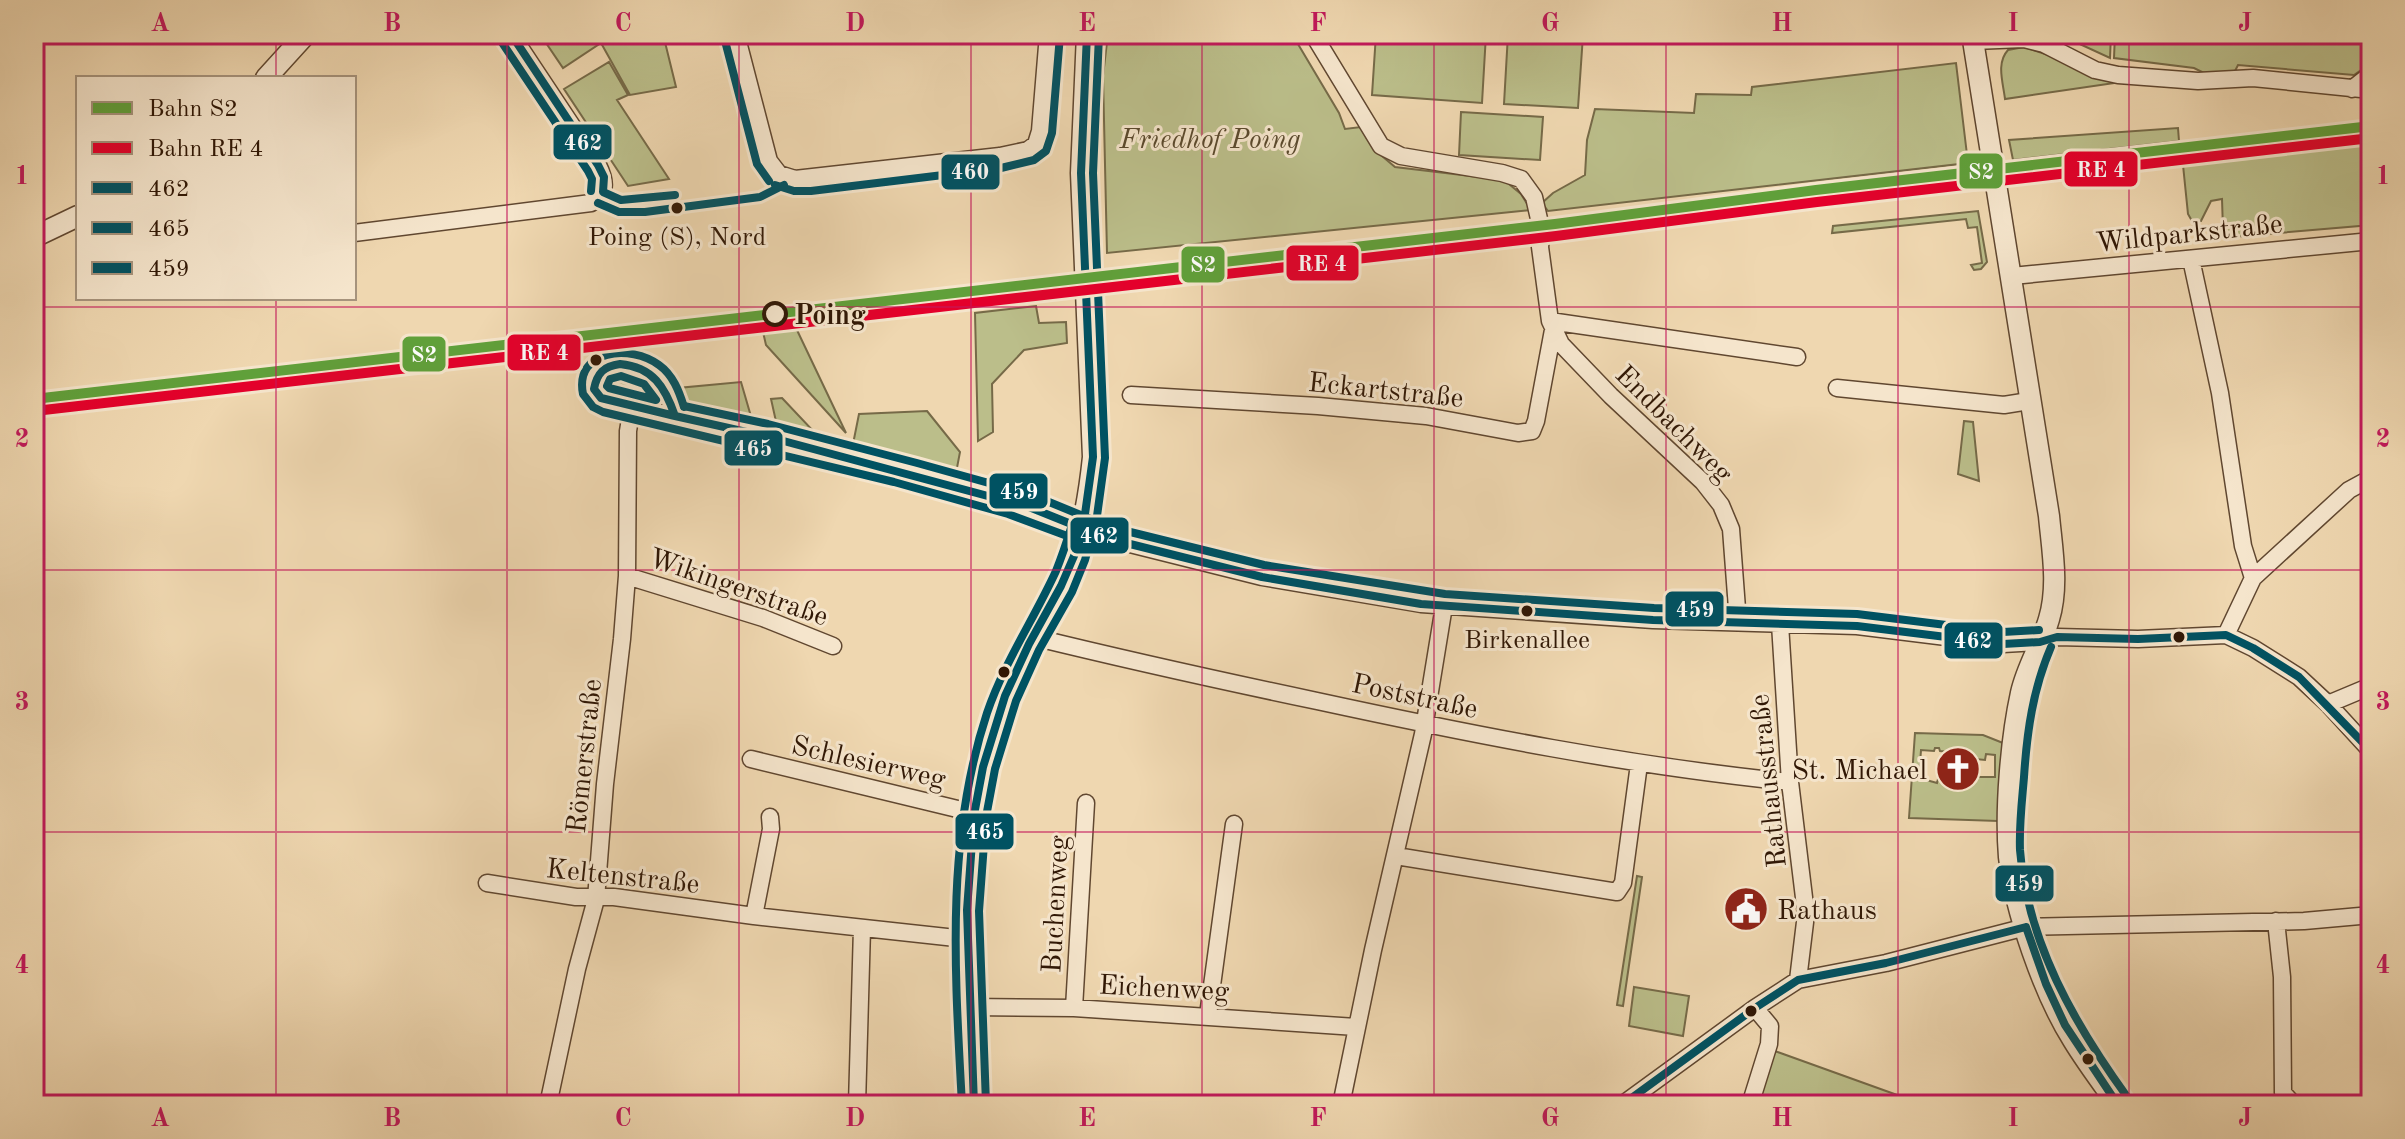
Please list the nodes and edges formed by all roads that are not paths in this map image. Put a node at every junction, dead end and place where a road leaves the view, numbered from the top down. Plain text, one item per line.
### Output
1 (306, 34) edge
2 (511, 34) edge
3 (736, 34) edge
4 (1048, 34) edge
5 (1087, 34) edge
6 (1313, 34) edge
7 (1973, 36) edge
8 (2371, 74) edge
9 (268, 76) edge
10 (2352, 89) junction
11 (2371, 90) edge
12 (1539, 219) dead end
13 (76, 220) edge
14 (356, 233) edge
15 (38, 235) edge
16 (1541, 238) dead end
17 (2371, 241) edge
18 (2191, 259) junction
19 (2012, 276) junction
20 (1552, 326) junction
21 (1797, 357) dead end
22 (1837, 388) dead end
23 (1131, 395) dead end
24 (2029, 401) junction
25 (632, 407) junction
26 (675, 417) junction
27 (2371, 478) edge
28 (1083, 529) junction
29 (627, 576) junction
30 (2253, 578) junction
31 (1444, 606) junction
32 (1738, 622) junction
33 (1780, 624) junction
34 (2226, 635) junction
35 (1033, 637) junction
36 (2040, 642) junction
37 (833, 646) dead end
38 (2371, 686) edge
39 (2328, 704) junction
40 (1425, 725) junction
41 (2371, 751) edge
42 (751, 759) dead end
43 (1639, 764) junction
44 (1790, 782) junction
45 (1086, 803) dead end
46 (974, 813) junction
47 (770, 817) dead end
48 (1234, 824) dead end
49 (1396, 856) junction
50 (487, 883) dead end
51 (596, 899) junction
52 (2371, 915) edge
53 (754, 916) junction
54 (2276, 921) junction
55 (2026, 927) junction
56 (862, 928) junction
57 (965, 939) junction
58 (1798, 980) junction
59 (969, 1007) junction
60 (1074, 1008) junction
61 (1755, 1008) junction
62 (1208, 1015) junction
63 (1356, 1027) junction
64 (548, 1105) edge
65 (857, 1105) edge
66 (974, 1105) edge
67 (1341, 1105) edge
68 (1622, 1105) edge
69 (1750, 1105) edge
70 (2118, 1105) edge
71 (2294, 1105) edge

1 - 9 street
2 - 14 street
3 - 4 street
5 - 28 street
6 - 12 street
7 - 10 street
7 - 19 street
8 - 10 street
10 - 11 street
13 - 15 street
16 - 20 street
17 - 18 street, Wildparkstraße
18 - 19 street, Wildparkstraße
18 - 30 street
19 - 24 street
20 - 21 street, Endbachweg
20 - 23 street, Eckartstraße
20 - 32 street, Endbachweg
22 - 24 street
24 - 36 street
25 - 26 street
25 - 26 street
25 - 29 street, Römerstraße
26 - 28 street
27 - 30 street
28 - 31 street
28 - 35 street
29 - 37 street, Wikingerstraße
29 - 51 street, Römerstraße
30 - 34 street
31 - 32 street
31 - 40 street
32 - 33 street
33 - 36 street
33 - 44 street, Rathausstraße
34 - 36 street
34 - 39 street
35 - 40 street, Poststraße
35 - 46 street
36 - 55 street
38 - 39 street
39 - 41 street
40 - 43 street, Poststraße
40 - 49 street
42 - 46 street, Schlesierweg
43 - 44 street, Poststraße
43 - 49 street
44 - 58 street, Rathausstraße
45 - 60 street, Buchenweg
46 - 57 street
47 - 53 street
48 - 62 street
49 - 63 street
50 - 51 street, Keltenstraße
51 - 53 street, Keltenstraße
51 - 64 street, Römerstraße
52 - 54 street
53 - 56 street, Keltenstraße
54 - 55 street
54 - 71 street
55 - 58 street
55 - 70 street
56 - 57 street, Keltenstraße
56 - 65 street
57 - 59 street
58 - 61 street
59 - 60 street, Eichenweg
59 - 66 street
60 - 62 street, Eichenweg
61 - 68 street
61 - 69 street
62 - 63 street, Eichenweg
63 - 67 street

